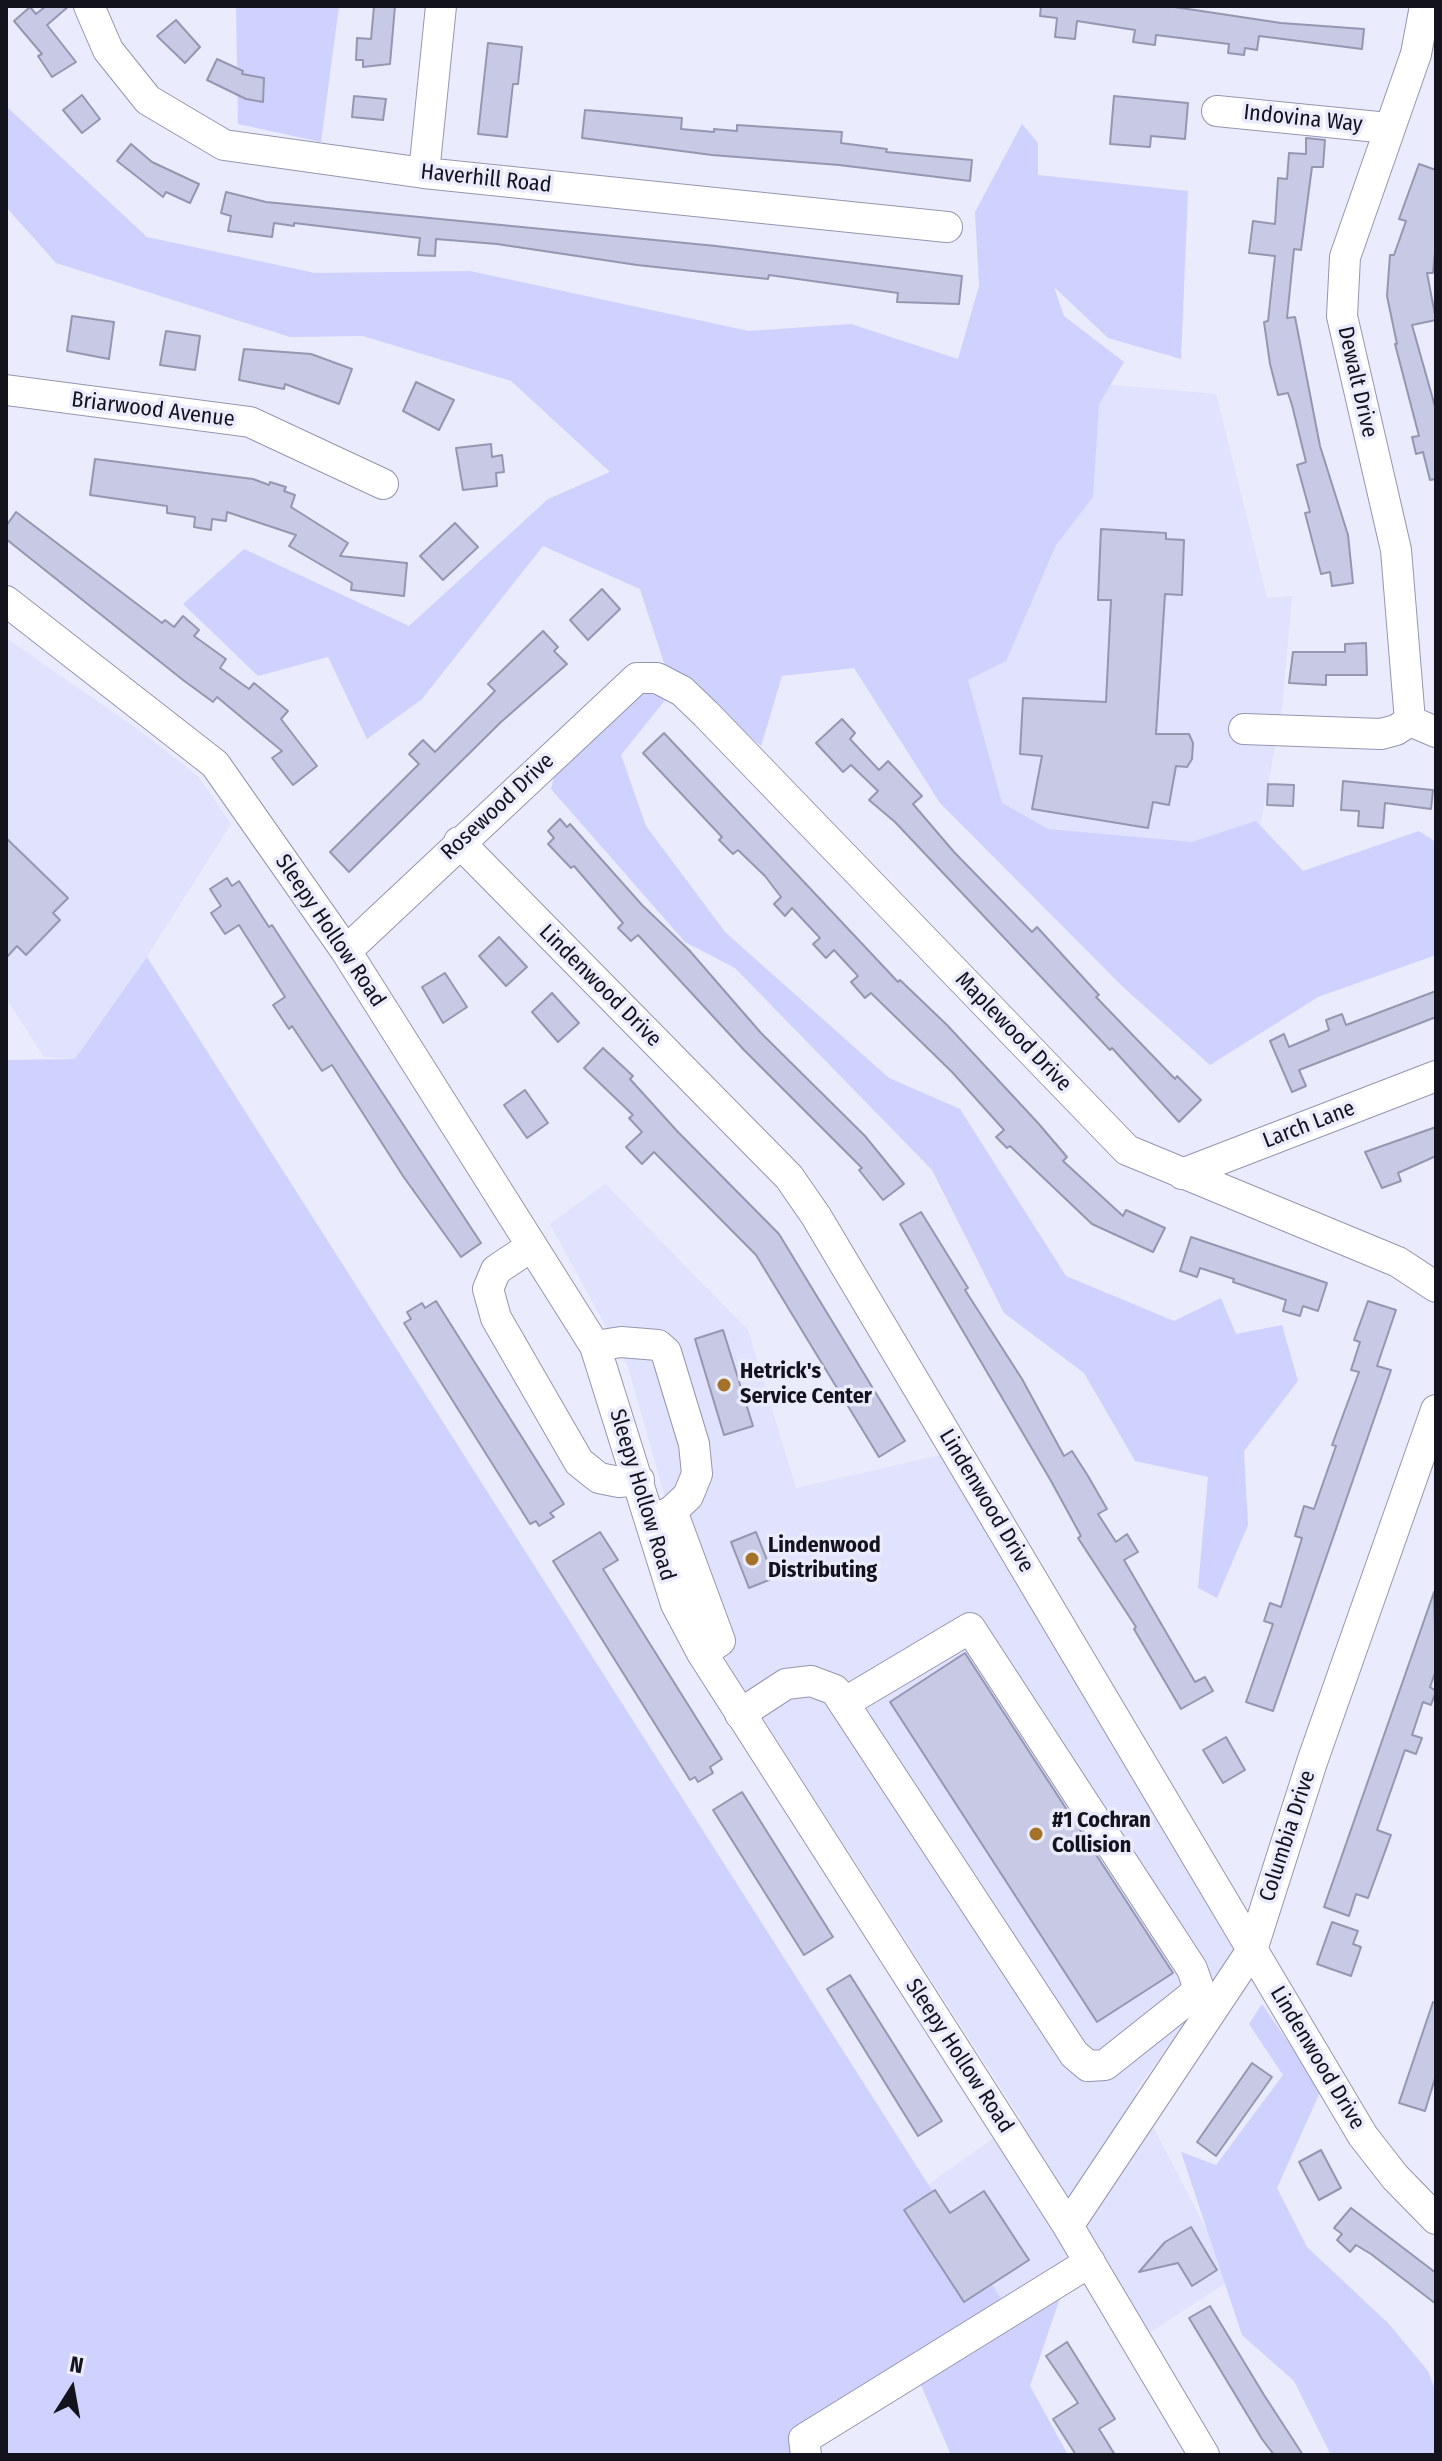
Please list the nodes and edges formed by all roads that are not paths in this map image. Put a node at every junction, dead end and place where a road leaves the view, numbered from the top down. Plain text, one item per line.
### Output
1 (89, 6) edge
2 (441, 6) edge
3 (1425, 6) edge
4 (1217, 111) dead end
5 (1388, 128) junction
6 (424, 173) junction
7 (947, 227) dead end
8 (6, 390) edge
9 (383, 484) dead end
10 (6, 601) edge
11 (657, 678) joint
12 (1423, 726) edge
13 (1244, 729) dead end
14 (459, 842) junction
15 (346, 951) junction
16 (1436, 1076) edge
17 (1182, 1174) junction
18 (532, 1246) junction
19 (1436, 1287) edge
20 (595, 1346) junction
21 (1436, 1410) edge
22 (639, 1480) junction
23 (662, 1516) junction
24 (844, 1703) junction
25 (740, 1714) junction
26 (1252, 1950) junction
27 (1201, 2005) junction
28 (1435, 2215) edge
29 (1068, 2226) junction
30 (1090, 2262) junction
31 (805, 2447) edge
32 (1204, 2455) edge

1 - 6 street, Haverhill Road
2 - 6 street
3 - 5 street, Dewalt Drive
4 - 5 street, Indovina Way
5 - 12 street, Dewalt Drive
6 - 7 street, Haverhill Road
8 - 9 street, Briarwood Avenue
10 - 15 street, Sleepy Hollow Road
11 - 14 street, Rosewood Drive
11 - 17 street, Maplewood Drive
12 - 13 street
14 - 15 street, Rosewood Drive
14 - 26 street, Lindenwood Drive
15 - 18 street, Sleepy Hollow Road
16 - 17 street, Larch Lane
17 - 19 street, Maplewood Drive
18 - 20 street, Sleepy Hollow Road
18 - 22 street
20 - 22 street, Sleepy Hollow Road
20 - 23 street
21 - 26 street, Columbia Drive
22 - 23 street, Sleepy Hollow Road
23 - 25 street, Sleepy Hollow Road
24 - 25 street
24 - 27 street
24 - 27 street
25 - 29 street, Sleepy Hollow Road
26 - 27 street, Columbia Drive
26 - 28 street, Lindenwood Drive
27 - 29 street, Columbia Drive
29 - 30 street, Sleepy Hollow Road
30 - 31 street
30 - 32 street, Sleepy Hollow Road

